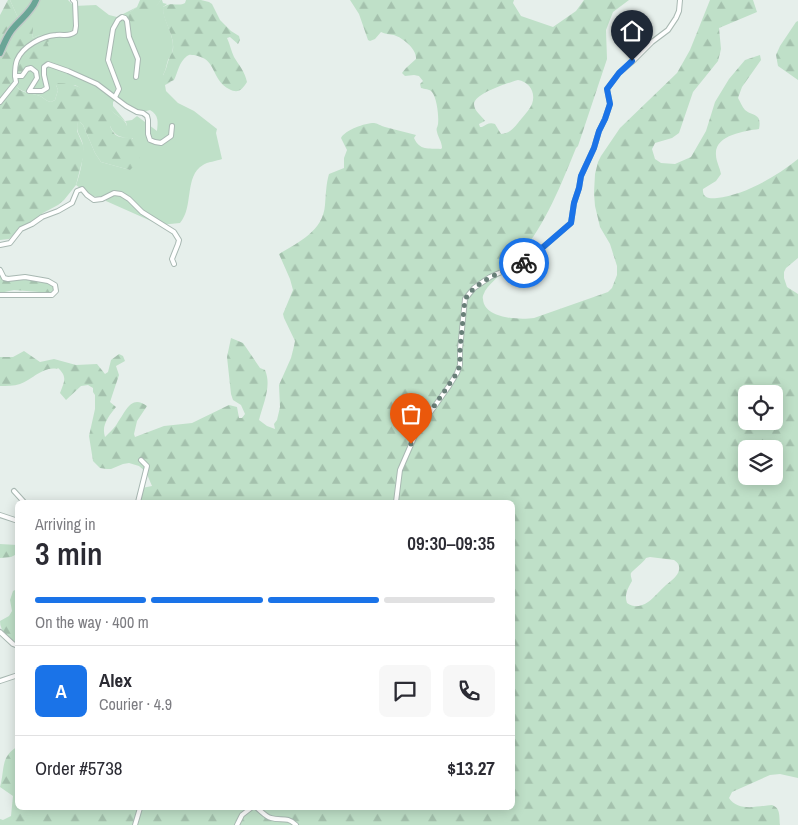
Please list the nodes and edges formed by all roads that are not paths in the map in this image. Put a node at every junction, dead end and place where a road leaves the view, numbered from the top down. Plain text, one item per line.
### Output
1 (36, 0) edge
2 (73, 0) edge
3 (680, 0) edge
4 (0, 53) edge
5 (15, 76) junction
6 (136, 77) dead end
7 (115, 97) junction
8 (0, 102) edge
9 (172, 126) dead end
10 (0, 245) edge
11 (174, 264) dead end
12 (0, 270) edge
13 (0, 295) edge
14 (141, 460) dead end
15 (14, 491) dead end
16 (22, 500) edge
17 (138, 500) edge
18 (396, 500) edge
19 (0, 515) edge
20 (15, 520) edge
21 (0, 632) edge
22 (15, 645) edge
23 (15, 676) edge
24 (0, 680) edge
25 (139, 810) edge
26 (248, 810) edge
27 (260, 810) edge
28 (135, 825) edge
29 (237, 825) edge
30 (296, 825) edge

1 - 4 main road
2 - 5 street
3 - 18 street
5 - 7 street
5 - 8 street
6 - 7 street
7 - 9 street
10 - 11 street
12 - 13 street
14 - 17 street
15 - 16 street
19 - 20 street
21 - 22 street
23 - 24 street
25 - 28 street
26 - 29 street
27 - 30 street

